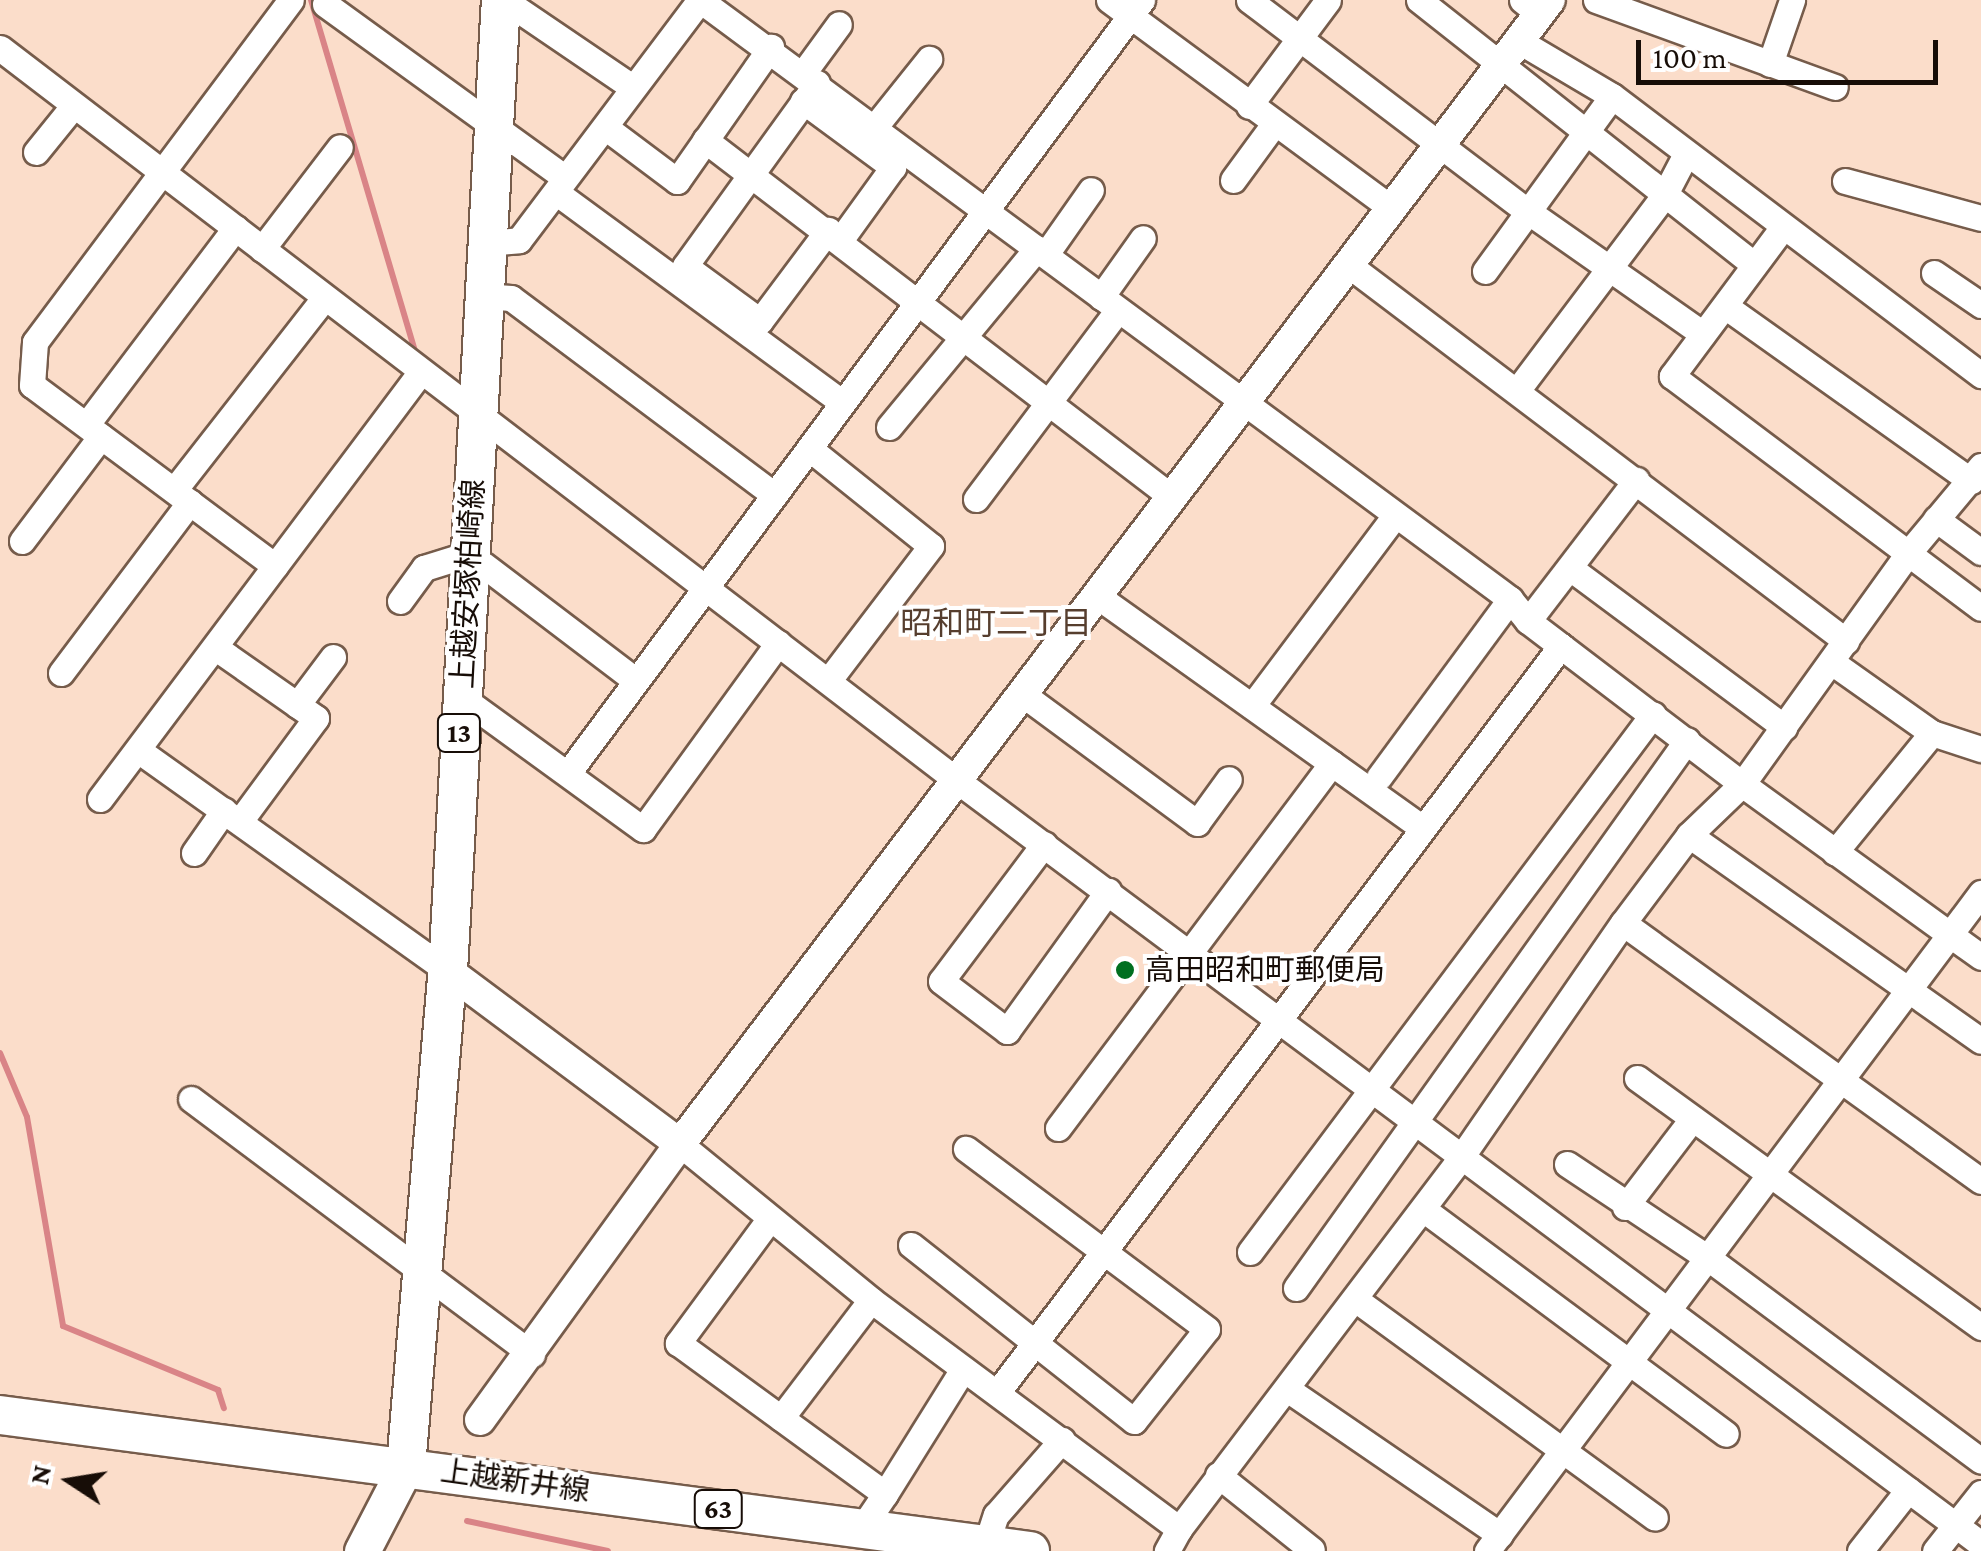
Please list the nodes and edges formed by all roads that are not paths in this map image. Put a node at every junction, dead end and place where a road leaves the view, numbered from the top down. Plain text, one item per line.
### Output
1 (291, 0) edge
2 (503, 0) edge
3 (1110, 0) edge
4 (1249, 0) edge
5 (1328, 0) edge
6 (1420, 0) edge
7 (1596, 0) edge
8 (1792, 0) edge
9 (713, 3) edge
10 (325, 4) dead end
11 (1537, 5) edge
12 (1136, 8) edge
13 (839, 24) dead end
14 (1298, 39) junction
15 (771, 46) junction
16 (0, 48) edge
17 (1511, 52) junction
18 (929, 59) dead end
19 (1770, 64) junction
20 (808, 85) junction
21 (632, 87) junction
22 (1834, 87) dead end
23 (1612, 96) junction
24 (74, 105) junction
25 (1250, 106) junction
26 (490, 122) junction
27 (1274, 124) junction
28 (605, 127) junction
29 (873, 128) junction
30 (1586, 136) junction
31 (705, 140) junction
32 (1441, 142) junction
33 (340, 147) dead end
34 (36, 152) dead end
35 (1686, 154) junction
36 (158, 170) junction
37 (751, 175) junction
38 (1233, 180) dead end
39 (1844, 182) dead end
40 (561, 185) junction
41 (1091, 190) dead end
42 (1664, 194) junction
43 (1392, 208) junction
44 (1526, 210) junction
45 (989, 212) junction
46 (1981, 218) edge
47 (1783, 227) junction
48 (235, 228) junction
49 (835, 234) junction
50 (1143, 238) dead end
51 (487, 243) junction
52 (262, 248) junction
53 (1041, 251) junction
54 (1608, 265) junction
55 (1754, 265) junction
56 (1350, 266) junction
57 (1485, 271) dead end
58 (1934, 273) dead end
59 (483, 296) junction
60 (324, 298) junction
61 (921, 300) junction
62 (1110, 303) junction
63 (1981, 305) edge
64 (1725, 306) junction
65 (1703, 334) junction
66 (966, 335) junction
67 (420, 373) junction
68 (1981, 375) edge
69 (1520, 388) junction
70 (1051, 400) junction
71 (842, 402) junction
72 (1245, 404) junction
73 (479, 408) junction
74 (889, 428) dead end
75 (94, 430) junction
76 (810, 449) junction
77 (1976, 474) edge
78 (1636, 480) junction
79 (774, 495) junction
80 (182, 496) junction
81 (1172, 498) junction
82 (976, 499) dead end
83 (1394, 517) junction
84 (1936, 519) junction
85 (22, 541) dead end
86 (1909, 552) junction
87 (1981, 552) edge
88 (469, 554) junction
89 (275, 566) junction
90 (1570, 568) junction
91 (706, 588) junction
92 (1100, 598) junction
93 (1510, 599) junction
94 (400, 601) dead end
95 (1981, 608) edge
96 (1528, 621) junction
97 (778, 643) junction
98 (1561, 646) junction
99 (216, 648) junction
100 (1839, 652) junction
101 (332, 657) dead end
102 (61, 673) dead end
103 (635, 680) junction
104 (829, 680) junction
105 (1025, 696) junction
106 (461, 697) junction
107 (297, 704) junction
108 (1252, 706) junction
109 (1653, 714) junction
110 (1784, 727) junction
111 (1932, 733) junction
112 (1687, 740) junction
113 (1981, 749) edge
114 (138, 750) junction
115 (1332, 763) junction
116 (568, 772) junction
117 (1379, 777) dead end
118 (1228, 778) dead end
119 (960, 782) junction
120 (1742, 784) junction
121 (100, 799) dead end
122 (232, 816) junction
123 (1422, 828) junction
124 (1688, 835) junction
125 (1044, 844) junction
126 (194, 852) dead end
127 (1835, 852) junction
128 (1108, 892) junction
129 (1981, 893) edge
130 (1623, 922) junction
131 (1950, 934) junction
132 (1190, 949) junction
133 (1981, 957) edge
134 (448, 971) junction
135 (1910, 987) junction
136 (1282, 1022) junction
137 (1981, 1041) edge
138 (1637, 1078) dead end
139 (1845, 1078) junction
140 (1374, 1090) junction
141 (191, 1099) dead end
142 (1692, 1118) junction
143 (1419, 1123) junction
144 (1058, 1128) dead end
145 (680, 1144) junction
146 (966, 1149) dead end
147 (1462, 1156) junction
148 (1567, 1164) dead end
149 (1772, 1174) junction
150 (1981, 1181) edge
151 (1625, 1207) junction
152 (1422, 1209) junction
153 (768, 1221) junction
154 (910, 1245) dead end
155 (1250, 1252) dead end
156 (1107, 1254) junction
157 (1708, 1258) junction
158 (426, 1279) junction
159 (1296, 1288) dead end
160 (871, 1300) junction
161 (1355, 1300) junction
162 (1666, 1310) junction
163 (1981, 1328) edge
164 (1036, 1344) junction
165 (532, 1354) junction
166 (1630, 1359) junction
167 (964, 1370) junction
168 (1287, 1389) junction
169 (997, 1393) junction
170 (0, 1415) edge
171 (782, 1418) junction
172 (480, 1420) dead end
173 (1726, 1434) dead end
174 (1062, 1440) junction
175 (1563, 1448) junction
176 (1981, 1461) edge
177 (406, 1466) junction
178 (1218, 1476) junction
179 (1908, 1490) junction
180 (1981, 1493) edge
181 (884, 1494) junction
182 (1654, 1518) dead end
183 (1956, 1525) junction
184 (852, 1535) edge
185 (1173, 1540) edge
186 (1494, 1543) edge
187 (1981, 1544) edge
188 (985, 1548) edge
189 (1312, 1550) edge
190 (362, 1551) edge
191 (1030, 1551) edge
192 (1860, 1551) edge
193 (1935, 1551) edge

1 - 36 street
2 - 21 street
2 - 26 main road, 上越安塚柏崎線 / 13
3 - 12 street
4 - 14 street
5 - 14 street
6 - 17 street
7 - 19 street
8 - 19 street
9 - 15 street
9 - 21 street
10 - 26 street
11 - 17 street
12 - 25 street
12 - 45 street
13 - 20 street
14 - 25 street
14 - 32 street
15 - 20 street
15 - 31 street
16 - 24 street
17 - 23 street
17 - 30 street
17 - 32 street
18 - 29 street
19 - 22 street
20 - 29 street
20 - 37 street
20 - 49 street
21 - 28 street
23 - 30 street
23 - 35 street
24 - 34 street
24 - 36 street
25 - 27 street
26 - 40 street
26 - 51 main road, 上越安塚柏崎線 / 13
27 - 38 street
27 - 43 street
28 - 31 street
28 - 40 street
29 - 45 street
30 - 42 street
30 - 44 street
31 - 37 street
32 - 43 street
32 - 44 street
33 - 52 street
35 - 42 street
35 - 47 street
36 - 48 street
36 - 75 street
37 - 49 street
37 - 49 street
39 - 46 street
40 - 51 street
40 - 71 street
41 - 53 street
42 - 54 street
42 - 55 street
43 - 56 street
44 - 54 street
44 - 57 street
45 - 53 street
45 - 61 street
47 - 55 street
47 - 68 street
48 - 52 street
48 - 75 street
49 - 61 street
50 - 62 street
51 - 59 main road, 上越安塚柏崎線 / 13
52 - 60 street
53 - 62 street
53 - 66 street
54 - 65 street
54 - 69 street
55 - 64 street
56 - 69 street
56 - 72 street
58 - 63 street
59 - 73 main road, 上越安塚柏崎線 / 13
59 - 79 street
60 - 67 street
60 - 80 street
61 - 66 street
61 - 71 street
62 - 70 street
62 - 72 street
64 - 65 street
64 - 77 street
65 - 86 street
66 - 70 street
66 - 74 street
67 - 73 street
67 - 89 street
69 - 78 street
70 - 81 street
70 - 82 street
71 - 76 street
72 - 81 street
72 - 83 street
73 - 88 main road, 上越安塚柏崎線 / 13
73 - 91 street
75 - 80 street
75 - 85 street
76 - 79 street
76 - 104 street
77 - 84 street
78 - 90 street
78 - 100 street
79 - 91 street
80 - 89 street
80 - 102 street
81 - 92 street
83 - 93 street
83 - 108 street
84 - 86 street
84 - 87 street
86 - 95 street
86 - 100 street
88 - 94 street
88 - 103 street
88 - 106 main road, 上越安塚柏崎線 / 13
89 - 99 street
90 - 96 street
90 - 110 street
91 - 97 street
91 - 103 street
92 - 105 street
92 - 108 street
93 - 96 street
93 - 117 street
96 - 98 street
97 - 104 street
97 - 116 street
98 - 109 street
98 - 123 street
99 - 107 street
99 - 114 street
100 - 110 street
100 - 111 street
101 - 107 street
103 - 116 street
104 - 119 street
105 - 118 street
105 - 119 street
106 - 116 street
106 - 134 main road, 上越安塚柏崎線 / 13
107 - 122 street
108 - 115 street
109 - 112 street
109 - 140 street
110 - 120 street
111 - 113 street
111 - 127 street
112 - 120 street
112 - 143 street
114 - 121 street
114 - 122 street
115 - 123 street
115 - 132 street
119 - 125 street
119 - 145 street
120 - 124 street
120 - 127 street
122 - 126 street
122 - 134 street
123 - 136 street
124 - 130 street
124 - 135 street
125 - 128 street
125 - 128 street
127 - 131 street
128 - 132 street
129 - 131 street
130 - 139 street
130 - 147 street
131 - 133 street
131 - 135 street
132 - 136 street
132 - 144 street
134 - 145 street
134 - 158 main road, 上越安塚柏崎線 / 13
135 - 137 street
135 - 139 street
136 - 140 street
136 - 156 street
138 - 142 street
139 - 149 street
139 - 150 street
140 - 143 street
140 - 155 street
141 - 158 street
142 - 149 street
142 - 151 street
143 - 147 street
143 - 159 street
145 - 153 street
145 - 165 street
146 - 156 street
147 - 152 street
147 - 162 street
148 - 151 street
149 - 157 street
149 - 163 street
151 - 157 street
152 - 161 street
152 - 166 street
153 - 160 street
153 - 171 street
154 - 164 street
156 - 164 street
156 - 164 street
157 - 162 street
157 - 176 street
158 - 165 street
158 - 177 main road, 上越安塚柏崎線 / 13
160 - 167 street
160 - 171 street
161 - 168 street
161 - 175 street
162 - 166 street
162 - 179 street
164 - 169 street
165 - 172 street
166 - 173 street
166 - 175 street
167 - 169 street
167 - 181 street
168 - 178 street
168 - 186 street
169 - 174 street
170 - 177 main road, 上越新井線 / 63
171 - 181 street
174 - 185 street
174 - 188 street
175 - 182 street
175 - 186 street
177 - 184 main road, 上越新井線 / 63
177 - 190 main road
178 - 185 street
178 - 189 street
179 - 183 street
179 - 192 street
180 - 183 street
181 - 184 street
183 - 187 street
183 - 193 street
184 - 188 main road, 上越新井線 / 63
188 - 191 main road, 上越新井線 / 63

